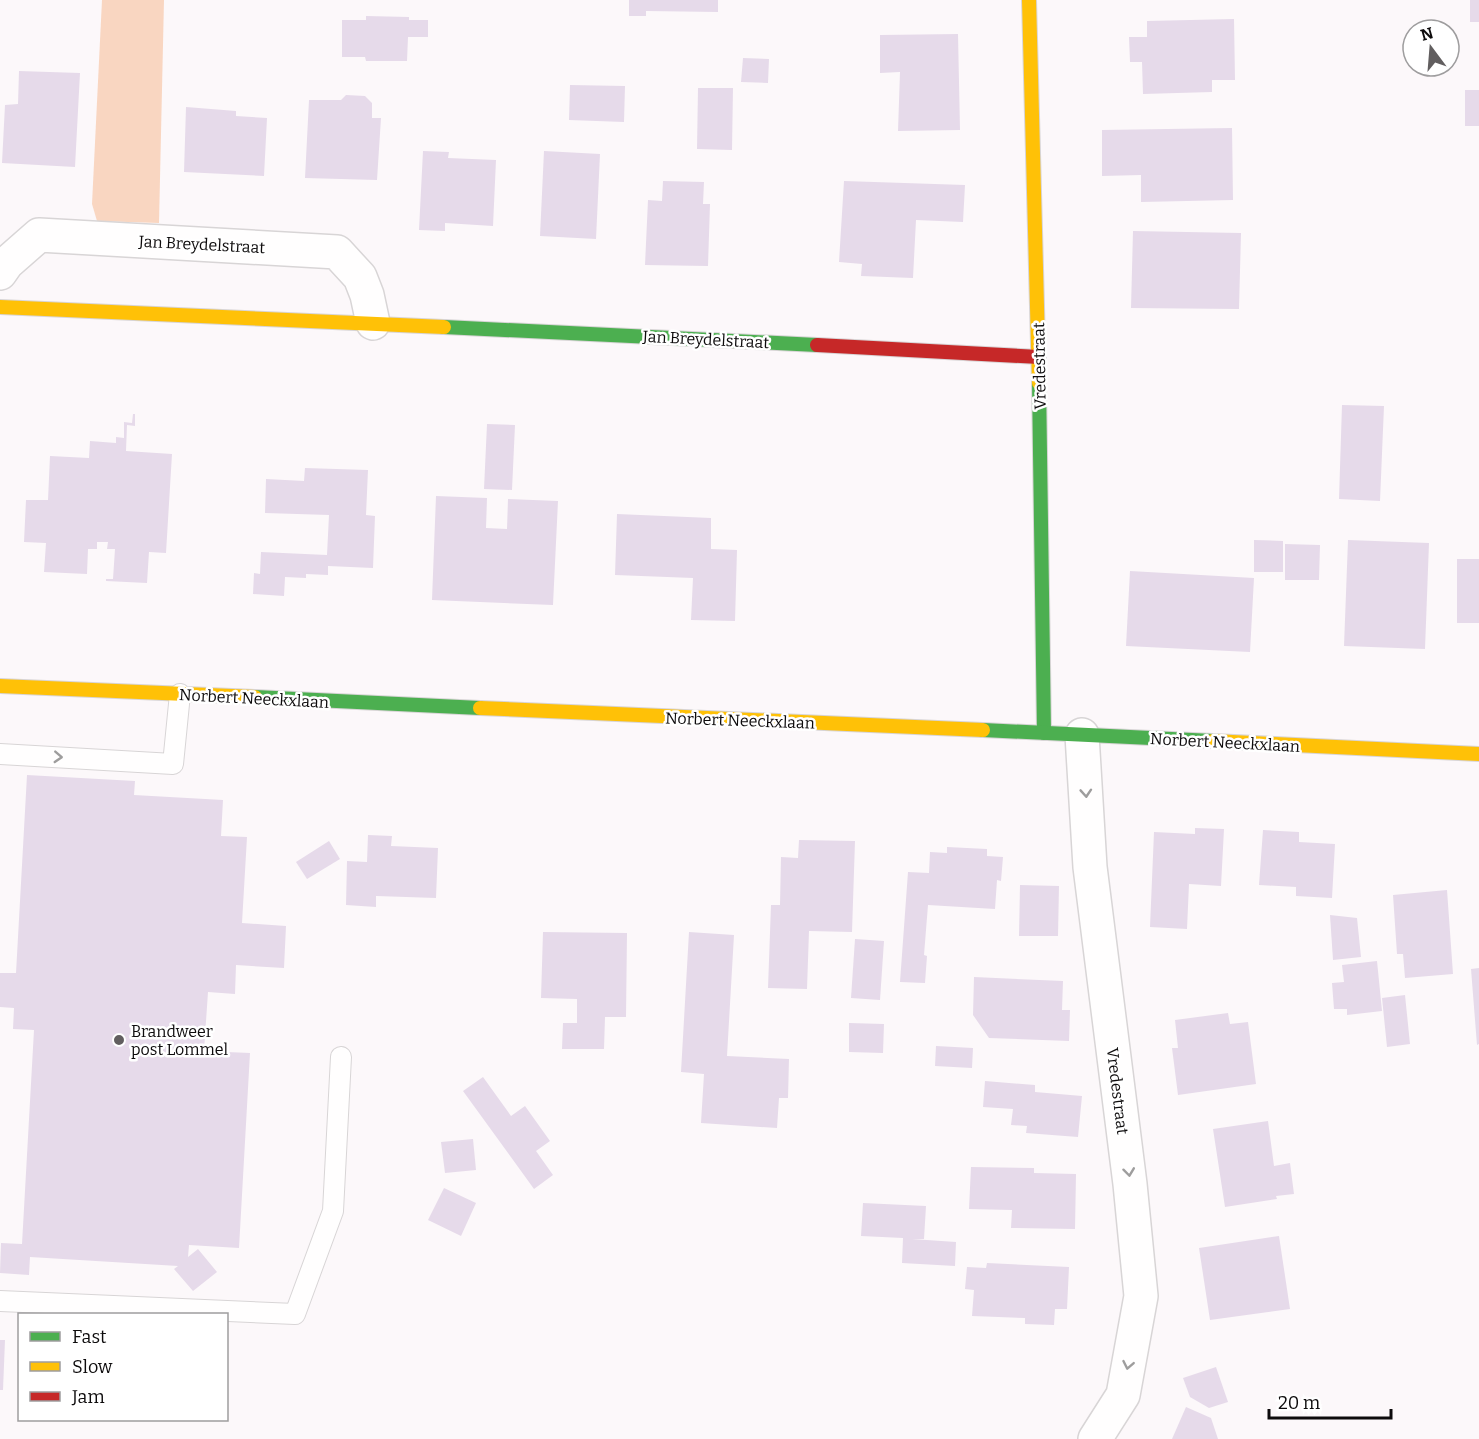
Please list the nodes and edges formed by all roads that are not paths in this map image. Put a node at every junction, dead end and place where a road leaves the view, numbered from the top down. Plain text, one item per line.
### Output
1 (1029, 0) edge
2 (0, 273) edge
3 (0, 307) edge
4 (372, 323) junction
5 (1039, 357) junction
6 (0, 686) edge
7 (180, 694) junction
8 (1044, 733) junction
9 (1082, 735) junction
10 (0, 754) edge
11 (1479, 754) edge
12 (341, 1057) dead end
13 (0, 1301) edge
14 (1095, 1439) edge

1 - 5 street, Vredestraat
2 - 4 street, Jan Breydelstraat
3 - 4 street, Jan Breydelstraat
4 - 5 street, Jan Breydelstraat
5 - 8 street, Vredestraat
6 - 7 street, Norbert Neeckxlaan
7 - 8 street, Norbert Neeckxlaan
10 -> 7 lane
8 - 9 street, Norbert Neeckxlaan
9 - 11 street, Norbert Neeckxlaan
9 -> 14 street, Vredestraat
12 - 13 lane

